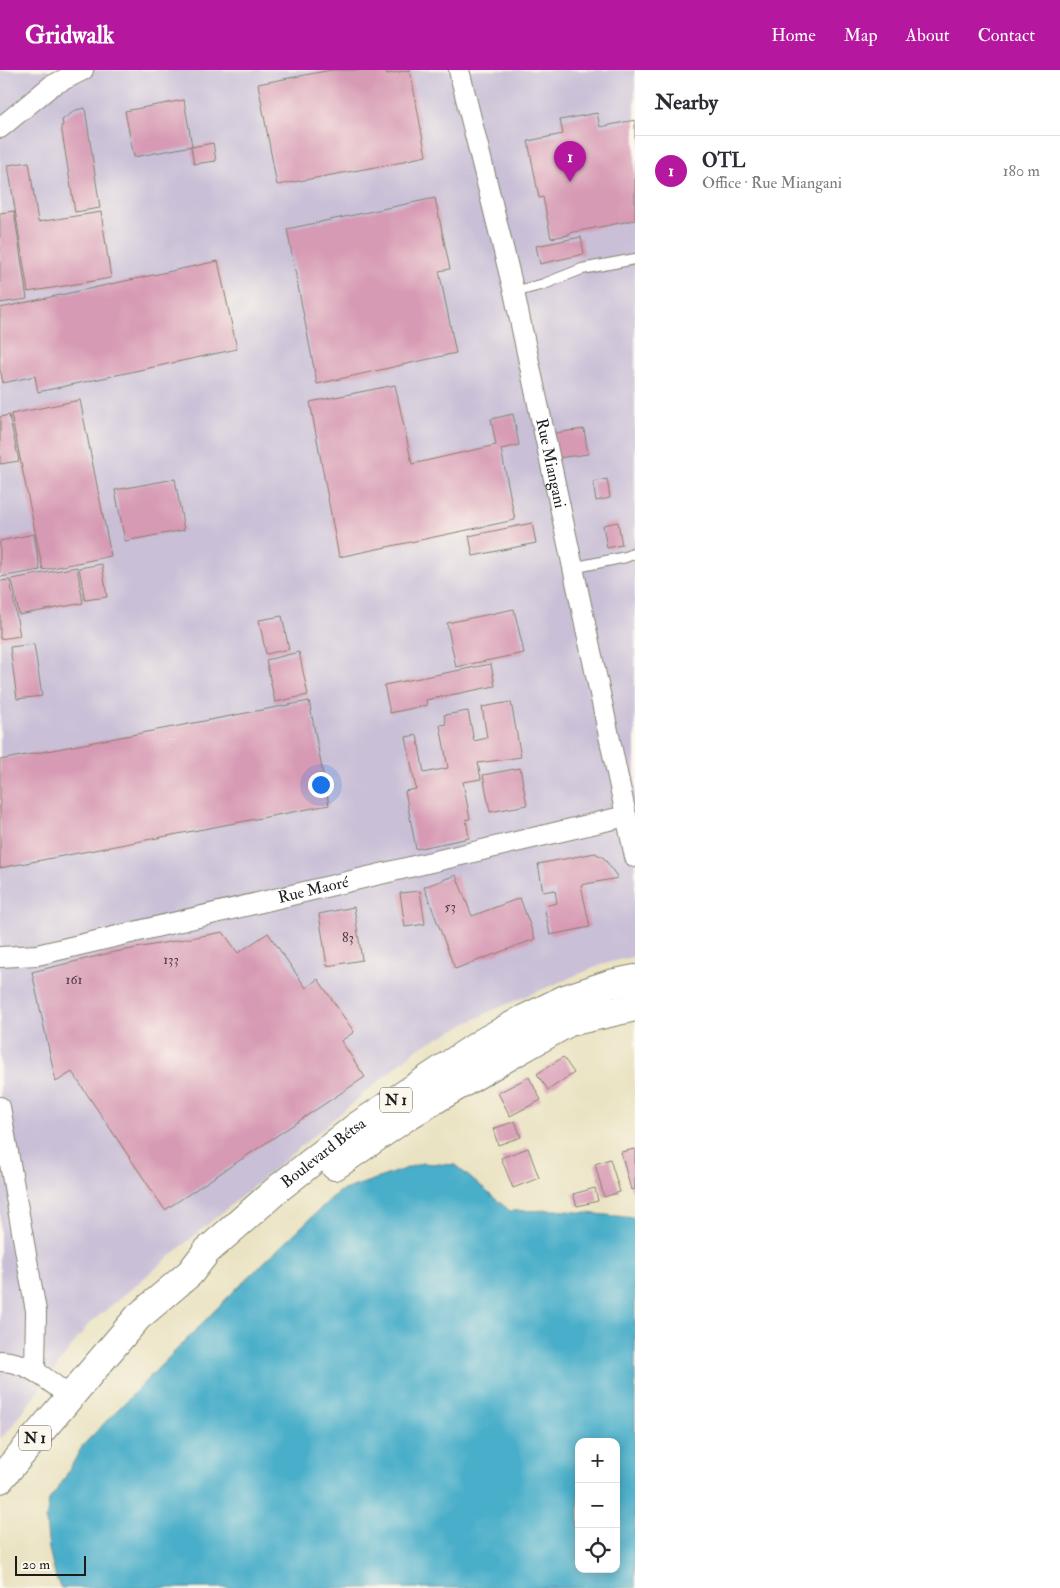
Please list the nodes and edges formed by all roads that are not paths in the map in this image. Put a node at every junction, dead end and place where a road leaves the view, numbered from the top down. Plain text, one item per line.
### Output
1 (83, 70) edge
2 (459, 70) edge
3 (0, 128) edge
4 (635, 259) edge
5 (514, 292) junction
6 (635, 553) edge
7 (572, 568) junction
8 (626, 816) junction
9 (634, 850) edge
10 (0, 957) edge
11 (635, 979) edge
12 (635, 993) edge
13 (635, 1007) edge
14 (569, 1022) junction
15 (0, 1107) edge
16 (190, 1273) junction
17 (0, 1361) edge
18 (35, 1370) junction
19 (70, 1397) junction
20 (0, 1478) edge

1 - 3 street
2 - 5 street, Rue Miangani
4 - 5 lane
5 - 7 street, Rue Miangani
6 - 7 lane
7 - 8 street, Rue Miangani
8 - 9 street, Rue Miangani
8 - 10 street, Rue Maoré
11 - 16 main road, Boulevard Bétsa / N 1
12 - 14 main road, N 1
13 - 14 main road, Boulevard Bétsa / N 1
14 - 16 main road, Boulevard Bétsa / N 1
15 - 18 street
16 - 19 main road, Boulevard Bétsa / N 1
17 - 18 street
18 - 19 street
19 - 20 main road, Boulevard Bétsa / N 1

